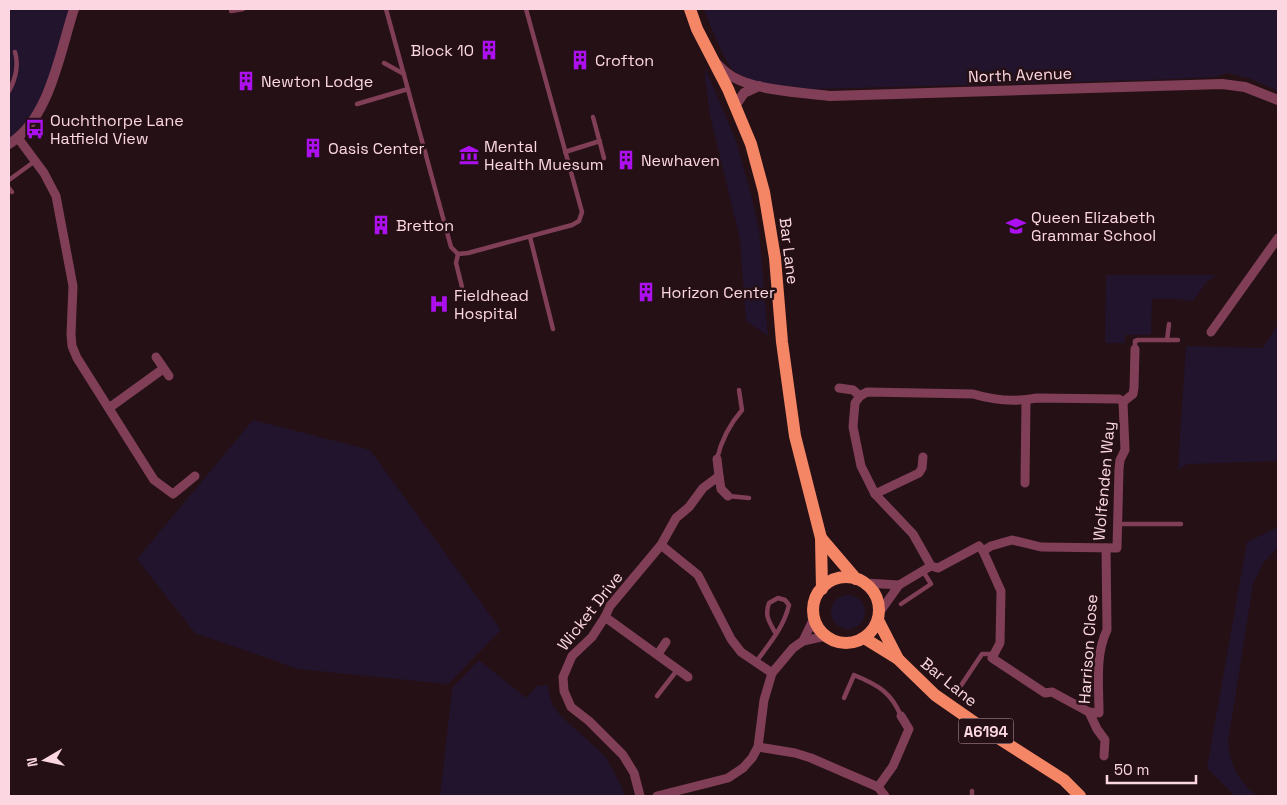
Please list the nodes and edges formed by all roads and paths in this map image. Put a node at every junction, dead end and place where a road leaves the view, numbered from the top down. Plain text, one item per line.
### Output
1 (74, 9) edge
2 (243, 9) edge
3 (386, 9) edge
4 (526, 9) edge
5 (690, 9) edge
6 (231, 11) dead end
7 (15, 52) dead end
8 (712, 59) junction
9 (384, 63) dead end
10 (404, 74) junction
11 (760, 86) junction
12 (408, 89) junction
13 (9, 91) edge
14 (1278, 100) edge
15 (357, 104) dead end
16 (735, 106) junction
17 (593, 117) dead end
18 (13, 141) edge
19 (600, 141) junction
20 (565, 152) junction
21 (604, 158) dead end
22 (35, 161) junction
23 (9, 180) edge
24 (530, 237) junction
25 (1278, 238) edge
26 (458, 254) junction
27 (462, 287) dead end
28 (1169, 324) dead end
29 (553, 330) dead end
30 (1211, 332) dead end
31 (1168, 340) junction
32 (1178, 340) dead end
33 (1135, 349) joint
34 (156, 358) dead end
35 (839, 388) dead end
36 (738, 390) dead end
37 (860, 396) junction
38 (1026, 400) junction
39 (1123, 402) junction
40 (109, 408) junction
41 (923, 456) dead end
42 (717, 459) joint
43 (194, 476) dead end
44 (718, 476) junction
45 (1025, 482) dead end
46 (875, 494) junction
47 (728, 496) joint
48 (750, 498) dead end
49 (1118, 524) junction
50 (1180, 524) dead end
51 (821, 538) junction
52 (661, 545) junction
53 (1106, 548) junction
54 (983, 551) junction
55 (927, 568) junction
56 (860, 581) junction
57 (899, 585) junction
58 (822, 589) junction
59 (901, 604) dead end
60 (879, 616) junction
61 (605, 617) junction
62 (814, 618) junction
63 (776, 634) junction
64 (826, 636) junction
65 (864, 638) junction
66 (803, 641) junction
67 (666, 642) dead end
68 (658, 654) junction
69 (994, 654) junction
70 (898, 659) junction
71 (756, 662) junction
72 (678, 669) junction
73 (772, 672) junction
74 (688, 677) dead end
75 (960, 687) dead end
76 (657, 696) dead end
77 (844, 698) dead end
78 (1089, 712) junction
79 (901, 716) joint
80 (758, 747) junction
81 (1104, 756) dead end
82 (878, 787) junction
83 (640, 796) edge
84 (657, 796) edge
85 (885, 796) edge
86 (1080, 796) edge

1 - 18 street
2 - 6 lane
3 - 10 lane
4 - 20 lane
5 - 8 main road, Bar Lane / A6194
7 - 13 lane
8 - 11 street, North Avenue
8 - 16 main road, Bar Lane / A6194
9 - 10 lane
10 - 12 lane
11 - 14 street, North Avenue
11 - 16 street
12 - 15 lane
12 - 26 lane
16 - 51 main road, Bar Lane / A6194
17 - 19 lane
18 - 22 street
19 - 20 lane
19 - 21 lane
20 - 24 lane
22 - 23 lane
22 - 40 street
24 - 26 lane
24 - 29 lane
25 - 30 street
26 - 27 lane
28 - 31 lane
31 - 32 lane
31 - 33 lane
33 - 39 street, Wolfenden Way
34 - 40 street
35 - 37 street, Wolfenden Way
36 - 42 lane
37 - 38 street, Wolfenden Way
37 - 46 street
38 - 39 street, Wolfenden Way
38 - 45 street
39 - 49 street, Wolfenden Way
40 - 43 street
41 - 46 street
42 - 44 street
44 - 47 street
44 - 52 street, Wicket Drive
46 - 55 street
47 - 48 lane
49 - 50 lane
49 - 53 street, Wolfenden Way
51 - 56 main road, Bar Lane / A6194
51 - 58 main road, Bar Lane / A6194
52 - 61 street, Wicket Drive
52 - 71 street
53 - 54 street, Wolfenden Way
53 - 78 street, Harrison Close
54 - 55 street, Wolfenden Way
54 - 69 street
55 - 57 street, Wolfenden Way
55 - 59 lane
56 - 57 street
56 - 58 main road
56 - 60 main road, A6194
57 - 60 street, Wolfenden Way
58 - 62 main road, A6194
60 - 65 main road
60 - 70 main road, Bar Lane / A6194
61 - 68 street
61 - 83 street, Wicket Drive
62 - 64 main road
62 - 66 street
63 - 63 lane
63 - 71 lane
64 - 65 main road
64 - 66 street
65 - 70 main road, Bar Lane / A6194
66 - 73 street
67 - 68 street
68 - 72 street
69 - 75 lane
69 - 78 street, Harrison Close
70 - 86 main road, Bar Lane / A6194
71 - 73 street
72 - 74 street
72 - 76 lane
73 - 80 street
77 - 79 lane
78 - 81 street, Harrison Close
79 - 82 street
80 - 82 street
80 - 84 street
82 - 85 street

